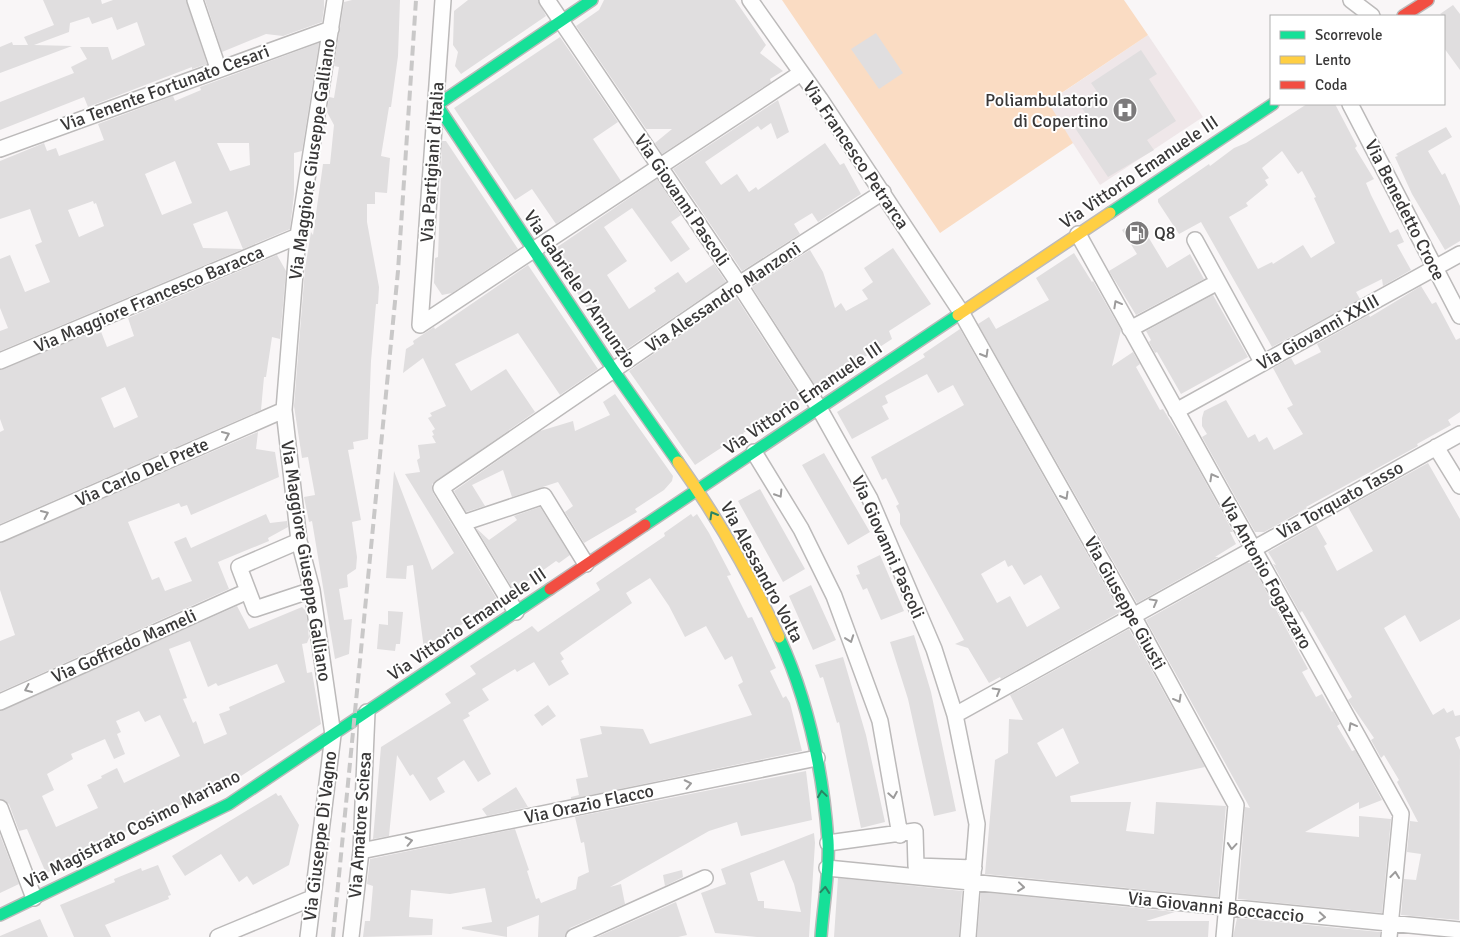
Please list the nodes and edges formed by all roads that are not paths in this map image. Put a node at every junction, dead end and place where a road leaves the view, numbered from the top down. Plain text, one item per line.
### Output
1 (195, 0) edge
2 (335, 0) edge
3 (443, 0) edge
4 (547, 0) edge
5 (592, 0) edge
6 (750, 0) edge
7 (1351, 0) edge
8 (1428, 0) edge
9 (1371, 15) edge
10 (1405, 15) edge
11 (562, 21) junction
12 (331, 28) junction
13 (218, 68) junction
14 (801, 73) junction
15 (437, 105) junction
16 (1272, 105) edge
17 (1351, 105) edge
18 (0, 149) edge
19 (659, 168) junction
20 (883, 192) junction
21 (1078, 234) junction
22 (298, 236) junction
23 (1195, 240) dead end
24 (532, 248) junction
25 (1460, 254) edge
26 (1435, 268) junction
27 (1218, 282) junction
28 (739, 284) junction
29 (961, 312) junction
30 (1460, 316) edge
31 (1130, 329) junction
32 (0, 361) edge
33 (1262, 362) junction
34 (614, 372) junction
35 (819, 408) junction
36 (284, 410) junction
37 (1176, 411) junction
38 (1460, 434) edge
39 (1436, 447) junction
40 (754, 452) junction
41 (1460, 486) edge
42 (698, 490) junction
43 (463, 523) junction
44 (0, 534) edge
45 (299, 541) junction
46 (1252, 548) junction
47 (586, 564) junction
48 (312, 590) junction
49 (248, 591) junction
50 (516, 612) junction
51 (1132, 614) junction
52 (0, 702) edge
53 (367, 712) junction
54 (955, 715) junction
55 (353, 721) joint
56 (333, 735) junction
57 (817, 758) junction
58 (0, 808) edge
59 (900, 835) junction
60 (828, 843) junction
61 (361, 851) junction
62 (827, 868) junction
63 (973, 875) junction
64 (705, 878) dead end
65 (34, 898) junction
66 (312, 898) junction
67 (1226, 908) junction
68 (0, 915) edge
69 (1390, 930) edge
70 (1460, 930) edge
71 (218, 937) edge
72 (308, 937) edge
73 (351, 937) edge
74 (574, 937) edge
75 (820, 937) edge
76 (968, 937) edge
77 (1224, 937) edge

1 - 13 street
2 - 12 street, Via Maggiore Giuseppe Galliano
3 - 15 street, Via Partigiani d'Italia
4 - 11 street, Via Giovanni Pascoli
5 - 11 street
6 - 14 street, Via Francesco Petrarca
7 - 9 street
8 - 10 street
11 - 15 street
11 - 19 street, Via Giovanni Pascoli
12 - 13 street, Via Tenente Fortunato Cesari
12 - 22 street, Via Maggiore Giuseppe Galliano
13 - 18 street, Via Tenente Fortunato Cesari
14 - 19 street
14 - 20 street, Via Francesco Petrarca
15 - 24 street, Via Gabriele D'Annunzio
15 - 24 street, Via Partigiani d'Italia
16 - 21 street, Via Vittorio Emanuele III
17 - 26 street, Via Benedetto Croce
19 - 24 street
19 - 28 street, Via Giovanni Pascoli
20 - 28 street, Via Alessandro Manzoni
20 - 29 street, Via Francesco Petrarca
21 - 29 street, Via Vittorio Emanuele III
31 -> 21 street, Via Antonio Fogazzaro
22 - 32 street, Via Maggiore Francesco Baracca
22 - 36 street, Via Maggiore Giuseppe Galliano
23 - 27 street
24 - 34 street, Via Gabriele D'Annunzio
25 - 26 street, Via Giovanni XXIII
26 - 30 street, Via Benedetto Croce
26 - 33 street, Via Giovanni XXIII
27 - 31 street
27 - 33 street
28 - 34 street, Via Alessandro Manzoni
28 - 35 street, Via Giovanni Pascoli
29 - 35 street, Via Vittorio Emanuele III
29 -> 51 street, Via Giuseppe Giusti
31 - 37 street, Via Antonio Fogazzaro
33 - 37 street, Via Giovanni XXIII
34 - 42 street, Via Gabriele D'Annunzio
34 - 43 street, Via Alessandro Manzoni
35 - 40 street, Via Vittorio Emanuele III
35 - 54 street, Via Giovanni Pascoli
44 -> 36 street, Via Carlo Del Prete
36 - 45 street, Via Maggiore Giuseppe Galliano
46 -> 37 street, Via Antonio Fogazzaro
38 - 39 street, Via Torquato Tasso
39 - 41 street
39 - 46 street, Via Torquato Tasso
40 - 42 street, Via Vittorio Emanuele III
40 -> 59 street
42 - 47 street, Via Vittorio Emanuele III
57 -> 42 street, Via Alessandro Volta
43 - 47 street
43 - 50 street
45 - 48 street, Via Maggiore Giuseppe Galliano
45 - 49 street
51 -> 46 street, Via Torquato Tasso
69 -> 46 street, Via Antonio Fogazzaro
47 - 50 street, Via Vittorio Emanuele III
48 - 49 street
48 - 56 street, Via Maggiore Giuseppe Galliano
49 -> 52 street, Via Goffredo Mameli
50 - 53 street, Via Vittorio Emanuele III
54 -> 51 street, Via Torquato Tasso
51 -> 67 street, Via Giuseppe Giusti
53 - 55 street, Via Vittorio Emanuele III
53 - 61 street, Via Amatore Sciesa
54 - 63 street, Via Giovanni Pascoli
55 - 56 street, Via Magistrato Cosimo Mariano
56 - 65 street, Via Magistrato Cosimo Mariano
56 - 66 street, Via Giuseppe Di Vagno
60 -> 57 street, Via Alessandro Volta
61 -> 57 street, Via Orazio Flacco
58 - 65 street
59 - 60 street
59 - 63 street
60 - 62 street, Via Alessandro Volta
61 - 73 street, Via Amatore Sciesa
62 - 63 street
75 -> 62 street, Via Alessandro Volta
63 -> 67 street, Via Giovanni Boccaccio
63 - 76 street, Via Giovanni Pascoli
64 - 74 street
65 - 68 street, Via Magistrato Cosimo Mariano
66 - 71 street
66 - 72 street, Via Giuseppe Di Vagno
67 -> 69 street, Via Giovanni Boccaccio
67 - 77 street, Via Giuseppe Giusti
69 - 70 street, Via Giovanni Boccaccio

